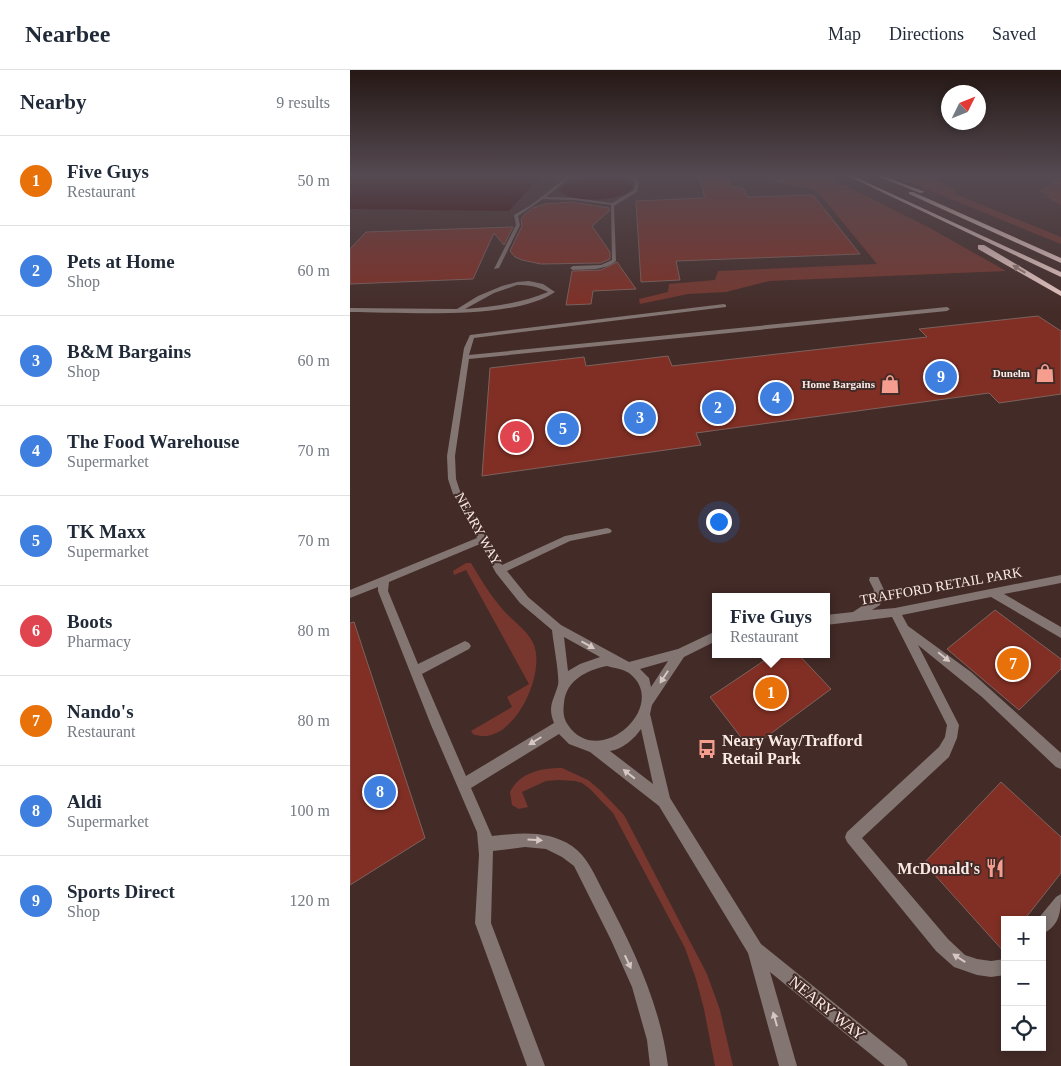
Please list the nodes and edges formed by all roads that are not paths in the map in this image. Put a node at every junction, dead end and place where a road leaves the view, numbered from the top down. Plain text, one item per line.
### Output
1 (517, 222) edge
2 (613, 222) edge
3 (940, 222) edge
4 (951, 222) edge
5 (977, 222) edge
6 (1061, 260) edge
7 (496, 268) dead end
8 (574, 268) dead end
9 (1061, 275) edge
10 (1061, 294) edge
11 (724, 306) dead end
12 (947, 309) dead end
13 (350, 310) edge
14 (459, 310) junction
15 (467, 352) junction
16 (607, 532) dead end
17 (481, 540) junction
18 (500, 570) junction
19 (1061, 579) edge
20 (874, 580) dead end
21 (384, 581) junction
22 (993, 592) junction
23 (350, 594) edge
24 (895, 612) junction
25 (849, 618) junction
26 (830, 620) edge
27 (557, 628) junction
28 (904, 629) junction
29 (1061, 633) edge
30 (712, 638) edge
31 (465, 646) dead end
32 (680, 653) junction
33 (624, 665) junction
34 (415, 672) junction
35 (564, 685) junction
36 (649, 701) junction
37 (645, 717) junction
38 (560, 726) junction
39 (594, 747) junction
40 (1061, 762) edge
41 (463, 785) junction
42 (664, 801) junction
43 (487, 844) junction
44 (1061, 902) edge
45 (1046, 921) edge
46 (755, 950) junction
47 (1001, 968) edge
48 (536, 1066) edge
49 (659, 1066) edge
50 (788, 1066) edge
51 (899, 1066) edge

1 - 7 lane
2 - 8 lane
10 -> 3 highway
4 - 9 highway
5 - 6 highway
11 - 15 lane
12 - 15 lane
13 - 14 lane
14 - 14 lane
15 - 17 lane, NEARY WAY
16 - 18 lane
17 - 18 lane, NEARY WAY
17 - 21 lane
18 - 27 lane, NEARY WAY
19 - 22 lane, TRAFFORD RETAIL PARK
20 - 25 lane
21 - 23 lane
21 - 34 lane
22 - 24 lane, TRAFFORD RETAIL PARK
22 - 29 lane
24 - 25 lane, TRAFFORD RETAIL PARK
24 - 28 lane
25 - 26 lane, TRAFFORD RETAIL PARK
27 -> 33 lane, NEARY WAY
27 - 35 lane
28 -> 40 lane
47 -> 28 lane
30 - 32 lane
31 - 34 lane
32 - 33 lane
32 -> 36 lane
33 - 35 lane
33 - 36 lane
34 - 41 lane
35 - 38 lane
36 - 37 lane
37 - 39 lane
37 - 42 lane, NEARY WAY
38 - 39 lane
38 -> 41 lane
42 -> 39 lane, NEARY WAY
41 - 43 lane
42 - 46 lane, NEARY WAY
43 - 48 lane
43 -> 49 lane
44 - 45 lane
50 -> 46 lane, NEARY WAY
46 - 51 lane, NEARY WAY

